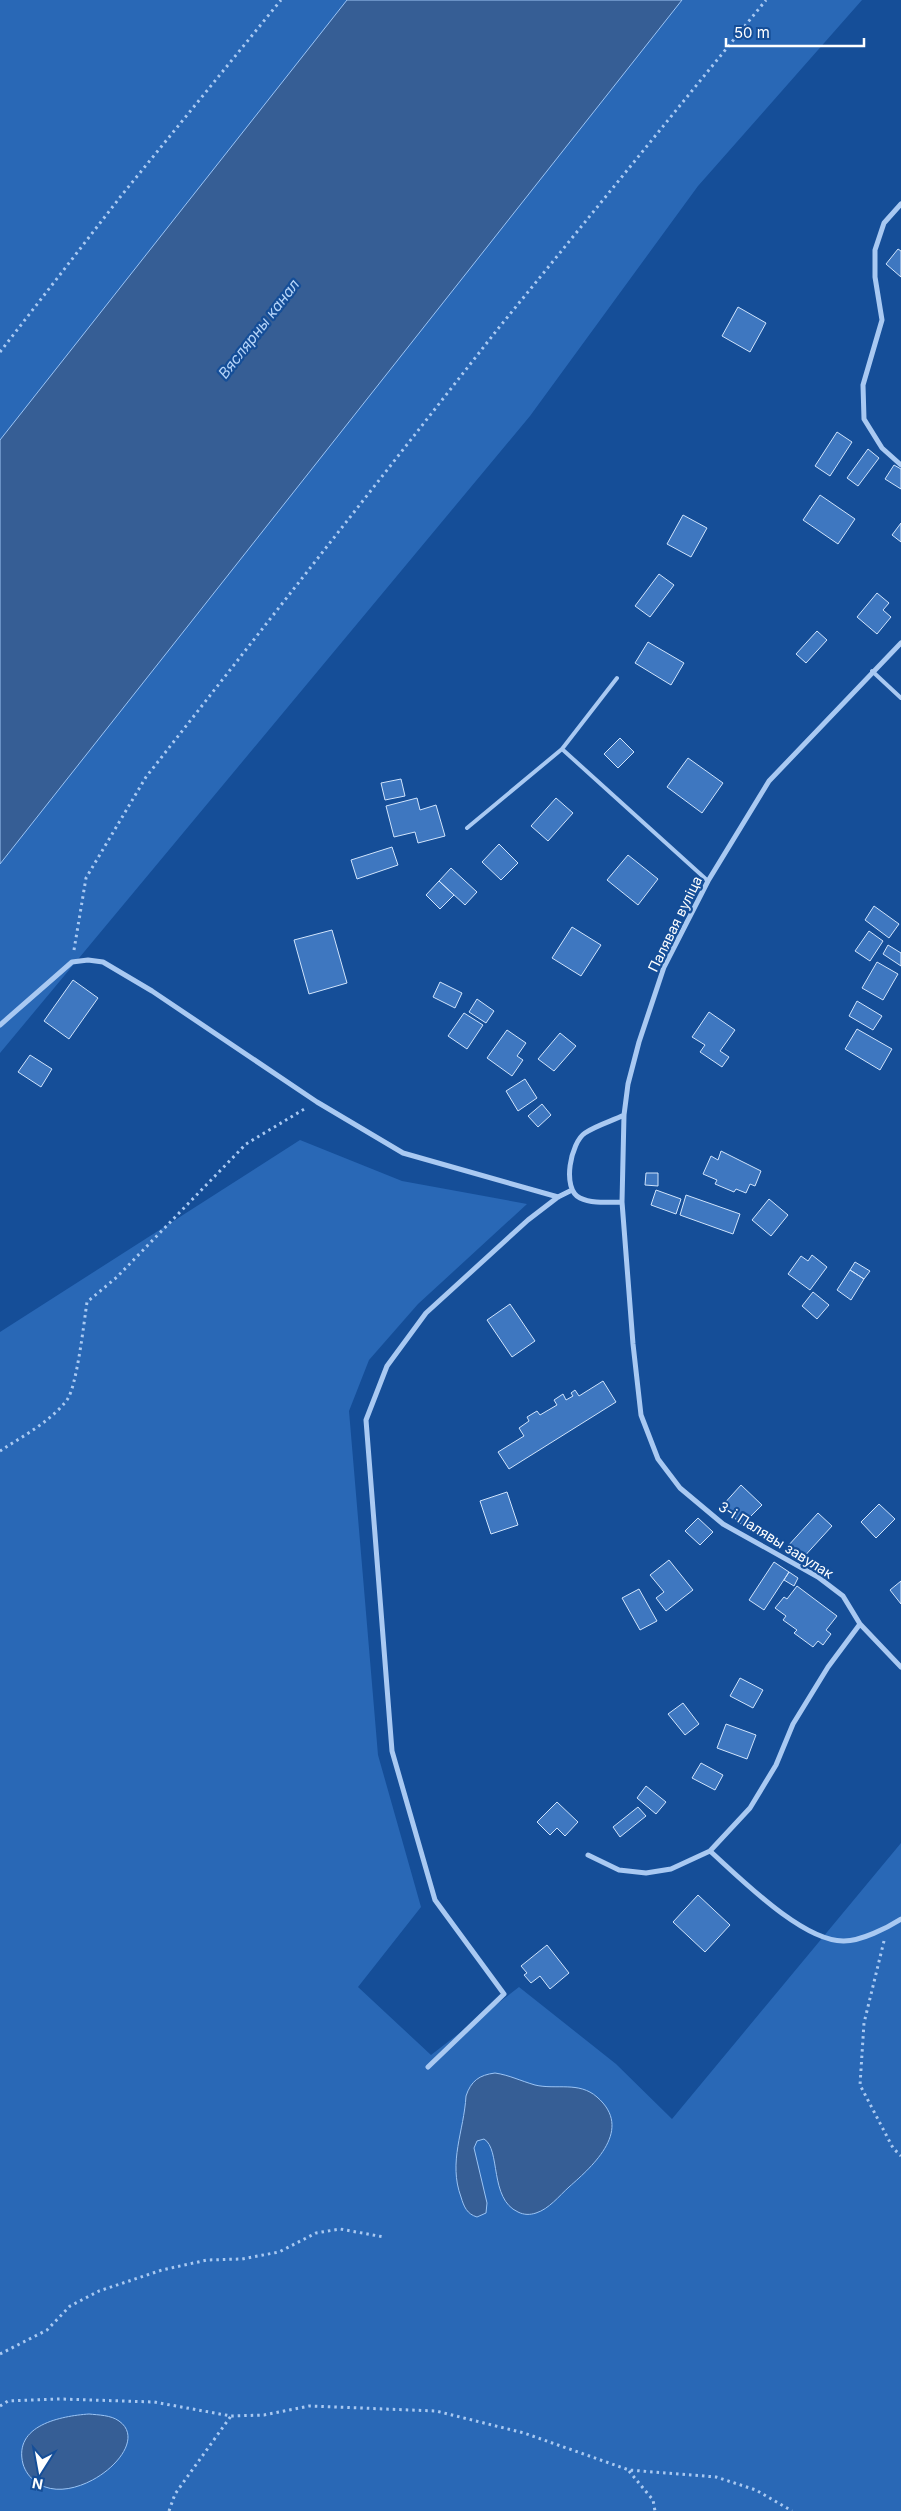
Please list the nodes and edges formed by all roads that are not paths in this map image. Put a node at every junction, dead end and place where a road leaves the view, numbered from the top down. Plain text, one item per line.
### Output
1 (901, 204) edge
2 (901, 465) edge
3 (901, 643) edge
4 (872, 671) junction
5 (617, 678) dead end
6 (901, 698) edge
7 (562, 749) junction
8 (467, 828) dead end
9 (708, 881) junction
10 (0, 1025) edge
11 (624, 1115) junction
12 (572, 1190) junction
13 (558, 1196) junction
14 (622, 1202) junction
15 (629, 1279) joint
16 (860, 1624) junction
17 (901, 1667) edge
18 (710, 1851) junction
19 (588, 1855) dead end
20 (901, 1919) edge
21 (428, 2067) dead end

1 - 2 street
3 - 4 street, Палявая вуліца
4 - 6 lane
4 - 9 street, Палявая вуліца
5 - 7 lane
7 - 8 lane
7 - 9 lane
9 - 11 street, Палявая вуліца
10 - 13 street
11 - 12 street
11 - 14 street, Палявая вуліца
12 - 13 street
12 - 14 street
13 - 21 street
14 - 15 street, Палявая вуліца
15 - 16 street, 3-і Палявы завулак
16 - 17 street, 3-і Палявы завулак
16 - 18 street
18 - 19 street
18 - 20 street

